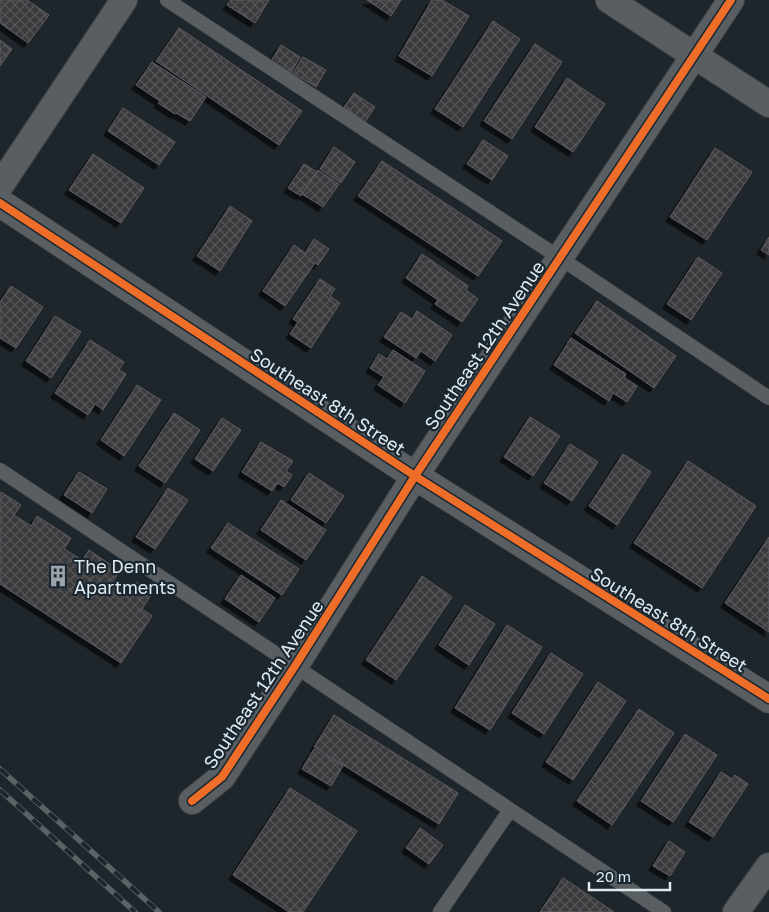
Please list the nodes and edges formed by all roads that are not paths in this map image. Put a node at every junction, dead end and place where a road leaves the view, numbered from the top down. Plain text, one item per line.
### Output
1 (124, 0) edge
2 (167, 0) edge
3 (609, 0) edge
4 (731, 0) edge
5 (694, 56) junction
6 (769, 104) edge
7 (0, 186) edge
8 (0, 203) edge
9 (560, 258) junction
10 (769, 398) edge
11 (0, 470) edge
12 (415, 476) junction
13 (295, 666) junction
14 (769, 700) edge
15 (192, 802) dead end
16 (510, 810) junction
17 (769, 866) edge
18 (440, 912) edge
19 (664, 912) edge
20 (736, 912) edge

1 - 7 street
2 - 9 lane
3 - 5 street
4 - 5 street, Southeast 12th Avenue
5 - 6 street
5 - 9 street, Southeast 12th Avenue
8 - 12 street, Southeast 8th Street
9 - 10 lane
9 - 12 street, Southeast 12th Avenue
11 - 13 lane
12 - 13 street, Southeast 12th Avenue
12 - 14 street, Southeast 8th Street
13 - 15 street, Southeast 12th Avenue
13 - 16 lane
16 - 18 lane
16 - 19 lane
17 - 20 street

